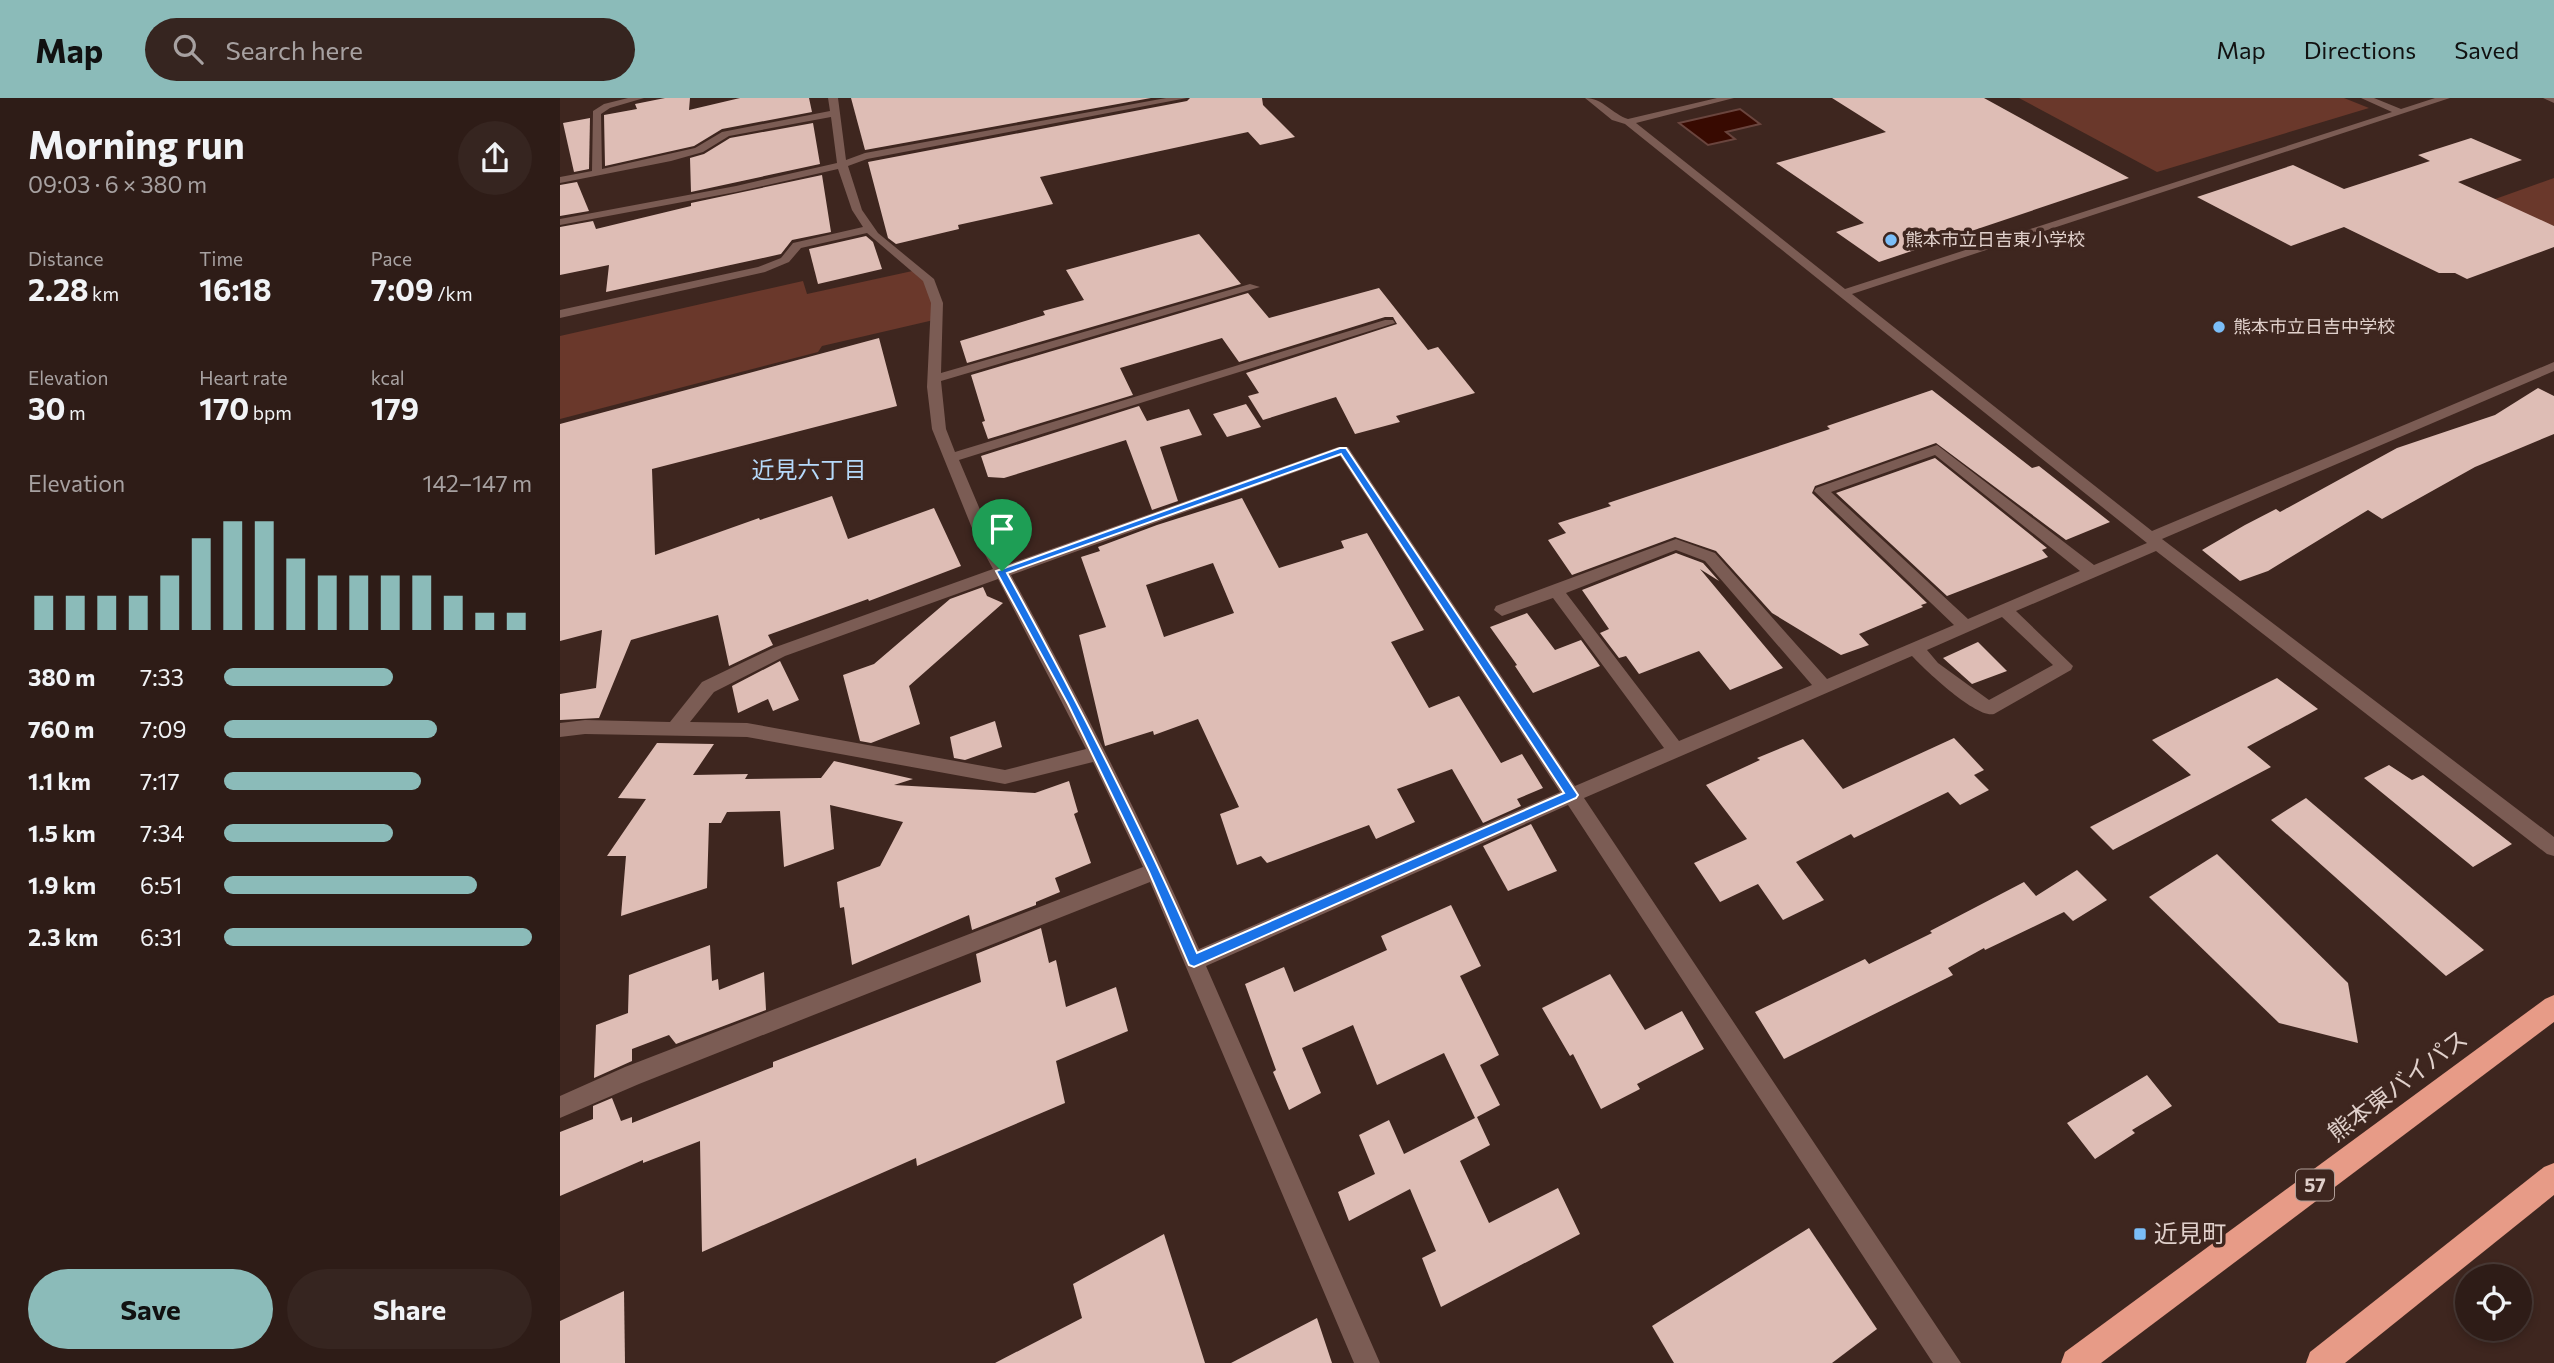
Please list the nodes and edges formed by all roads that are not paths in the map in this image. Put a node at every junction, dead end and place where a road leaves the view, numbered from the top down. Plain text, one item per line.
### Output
1 (639, 98) edge
2 (833, 98) edge
3 (1182, 98) edge
4 (1590, 98) edge
5 (1729, 98) edge
6 (2366, 98) edge
7 (2445, 98) edge
8 (2548, 98) edge
9 (2554, 100) edge
10 (834, 113) junction
11 (2400, 113) junction
12 (1628, 122) junction
13 (842, 165) junction
14 (597, 172) junction
15 (560, 180) edge
16 (560, 222) edge
17 (869, 229) junction
18 (1254, 287) dead end
19 (1843, 293) junction
20 (560, 314) edge
21 (1389, 323) dead end
22 (2554, 366) edge
23 (934, 379) junction
24 (950, 458) junction
25 (2154, 541) junction
26 (1002, 571) junction
27 (2092, 572) junction
28 (1556, 590) junction
29 (2004, 610) junction
30 (1502, 611) dead end
31 (1965, 626) junction
32 (1914, 648) junction
33 (1824, 687) junction
34 (674, 729) junction
35 (560, 730) edge
36 (1676, 750) junction
37 (1097, 754) junction
38 (1572, 795) junction
39 (2554, 848) edge
40 (1155, 871) junction
41 (1194, 961) junction
42 (2554, 1007) edge
43 (560, 1107) edge
44 (2554, 1177) edge
45 (1367, 1363) edge
46 (1948, 1363) edge
47 (2077, 1363) edge
48 (2321, 1363) edge

1 - 14 street
2 - 10 street
3 - 13 street
4 - 12 street
5 - 12 street
6 - 11 street
7 - 11 street
8 - 9 street
10 - 13 street
10 - 14 street
11 - 19 street
12 - 19 street
13 - 16 street
13 - 17 street
14 - 15 street
17 - 20 street
17 - 23 street
18 - 23 street
19 - 25 street
21 - 24 street
22 - 25 street
23 - 24 street
24 - 26 street
25 - 27 street
25 - 39 street
26 - 34 street
26 - 37 street
26 - 38 street
27 - 29 street
27 - 31 street
28 - 30 street
28 - 33 street
28 - 36 street
29 - 31 street
29 - 32 street
31 - 32 street
32 - 33 street
33 - 36 street
34 - 35 street
34 - 37 street
36 - 38 street
37 - 40 street
38 - 41 street
38 - 46 street
40 - 41 street
40 - 43 street
41 - 45 street
42 - 47 highway, 熊本東バイパス / 57
44 - 48 highway

